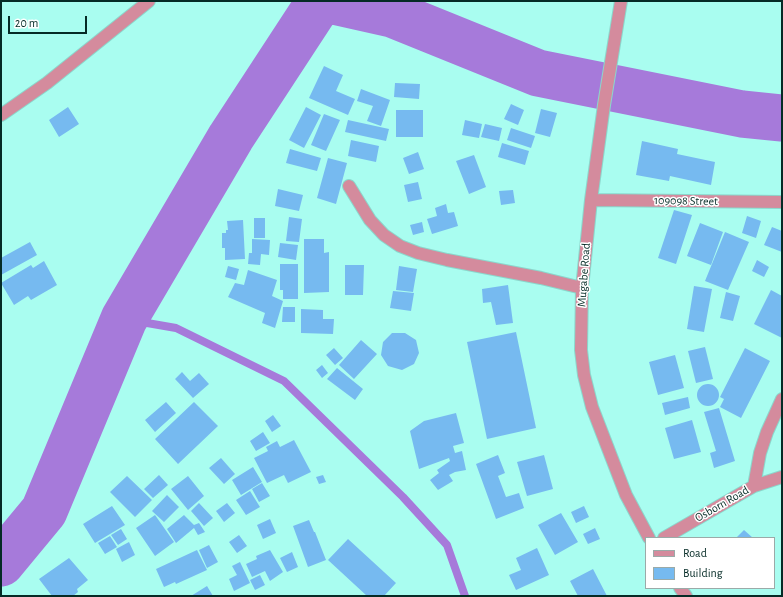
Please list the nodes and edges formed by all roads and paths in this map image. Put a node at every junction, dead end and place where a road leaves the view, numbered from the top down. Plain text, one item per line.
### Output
1 (149, 1) edge
2 (621, 1) edge
3 (1, 115) edge
4 (349, 186) dead end
5 (591, 200) junction
6 (782, 202) edge
7 (582, 288) junction
8 (782, 399) edge
9 (782, 476) edge
10 (754, 486) junction
11 (649, 537) edge
12 (666, 537) edge

1 - 3 street
2 - 5 street, Mugabe Road
4 - 7 street
5 - 6 street, 109098 Street
5 - 7 street, Mugabe Road
7 - 11 street, Mugabe Road
8 - 10 street
9 - 10 street, Osborn Road
10 - 12 street, Osborn Road

